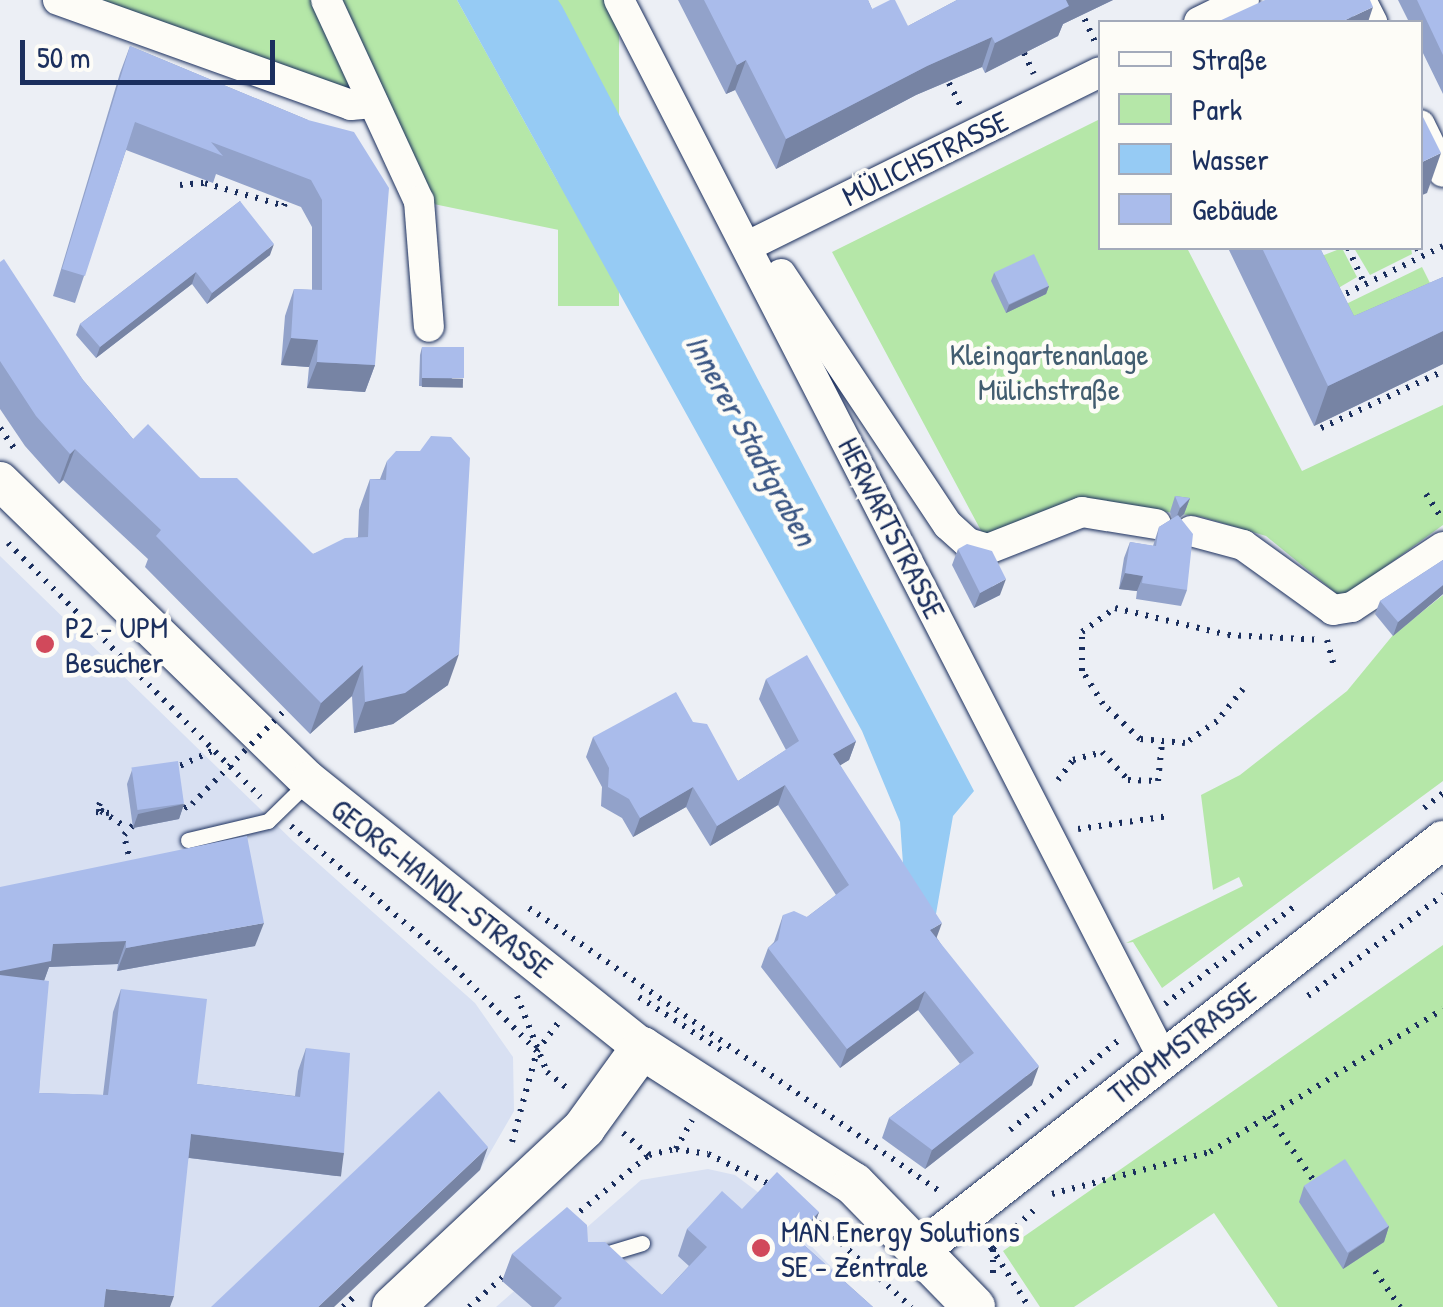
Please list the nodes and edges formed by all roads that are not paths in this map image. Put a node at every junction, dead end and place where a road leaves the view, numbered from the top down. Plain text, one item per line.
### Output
1 (58, 0) edge
2 (326, 0) edge
3 (619, 0) edge
4 (1244, 0) edge
5 (1203, 20) edge
6 (1098, 73) edge
7 (373, 103) junction
8 (1423, 132) edge
9 (1443, 172) edge
10 (753, 248) junction
11 (429, 327) dead end
12 (14, 472) edge
13 (1156, 524) edge
14 (1191, 531) edge
15 (1443, 547) edge
16 (308, 781) junction
17 (188, 840) dead end
18 (1443, 840) edge
19 (642, 1048) junction
20 (1163, 1058) junction
21 (642, 1243) dead end
22 (923, 1248) junction
23 (585, 1260) edge
24 (393, 1307) edge
25 (974, 1307) edge

1 - 7 street
2 - 7 street
3 - 10 street, HERWARTSTRASSE
4 - 5 street
6 - 10 street, MÜLICHSTRASSE
7 - 11 street
8 - 9 street
10 - 13 street
10 - 20 street, HERWARTSTRASSE
12 - 16 street, GEORG-HAINDL-STRASSE
14 - 15 street
16 - 17 lane
16 - 19 street, GEORG-HAINDL-STRASSE
18 - 20 street, THOMMSTRASSE
19 - 22 main road, GEORG-HAINDL-STRASSE
19 - 24 main road
20 - 22 street, THOMMSTRASSE
21 - 23 lane
22 - 25 main road, GEORG-HAINDL-STRASSE

